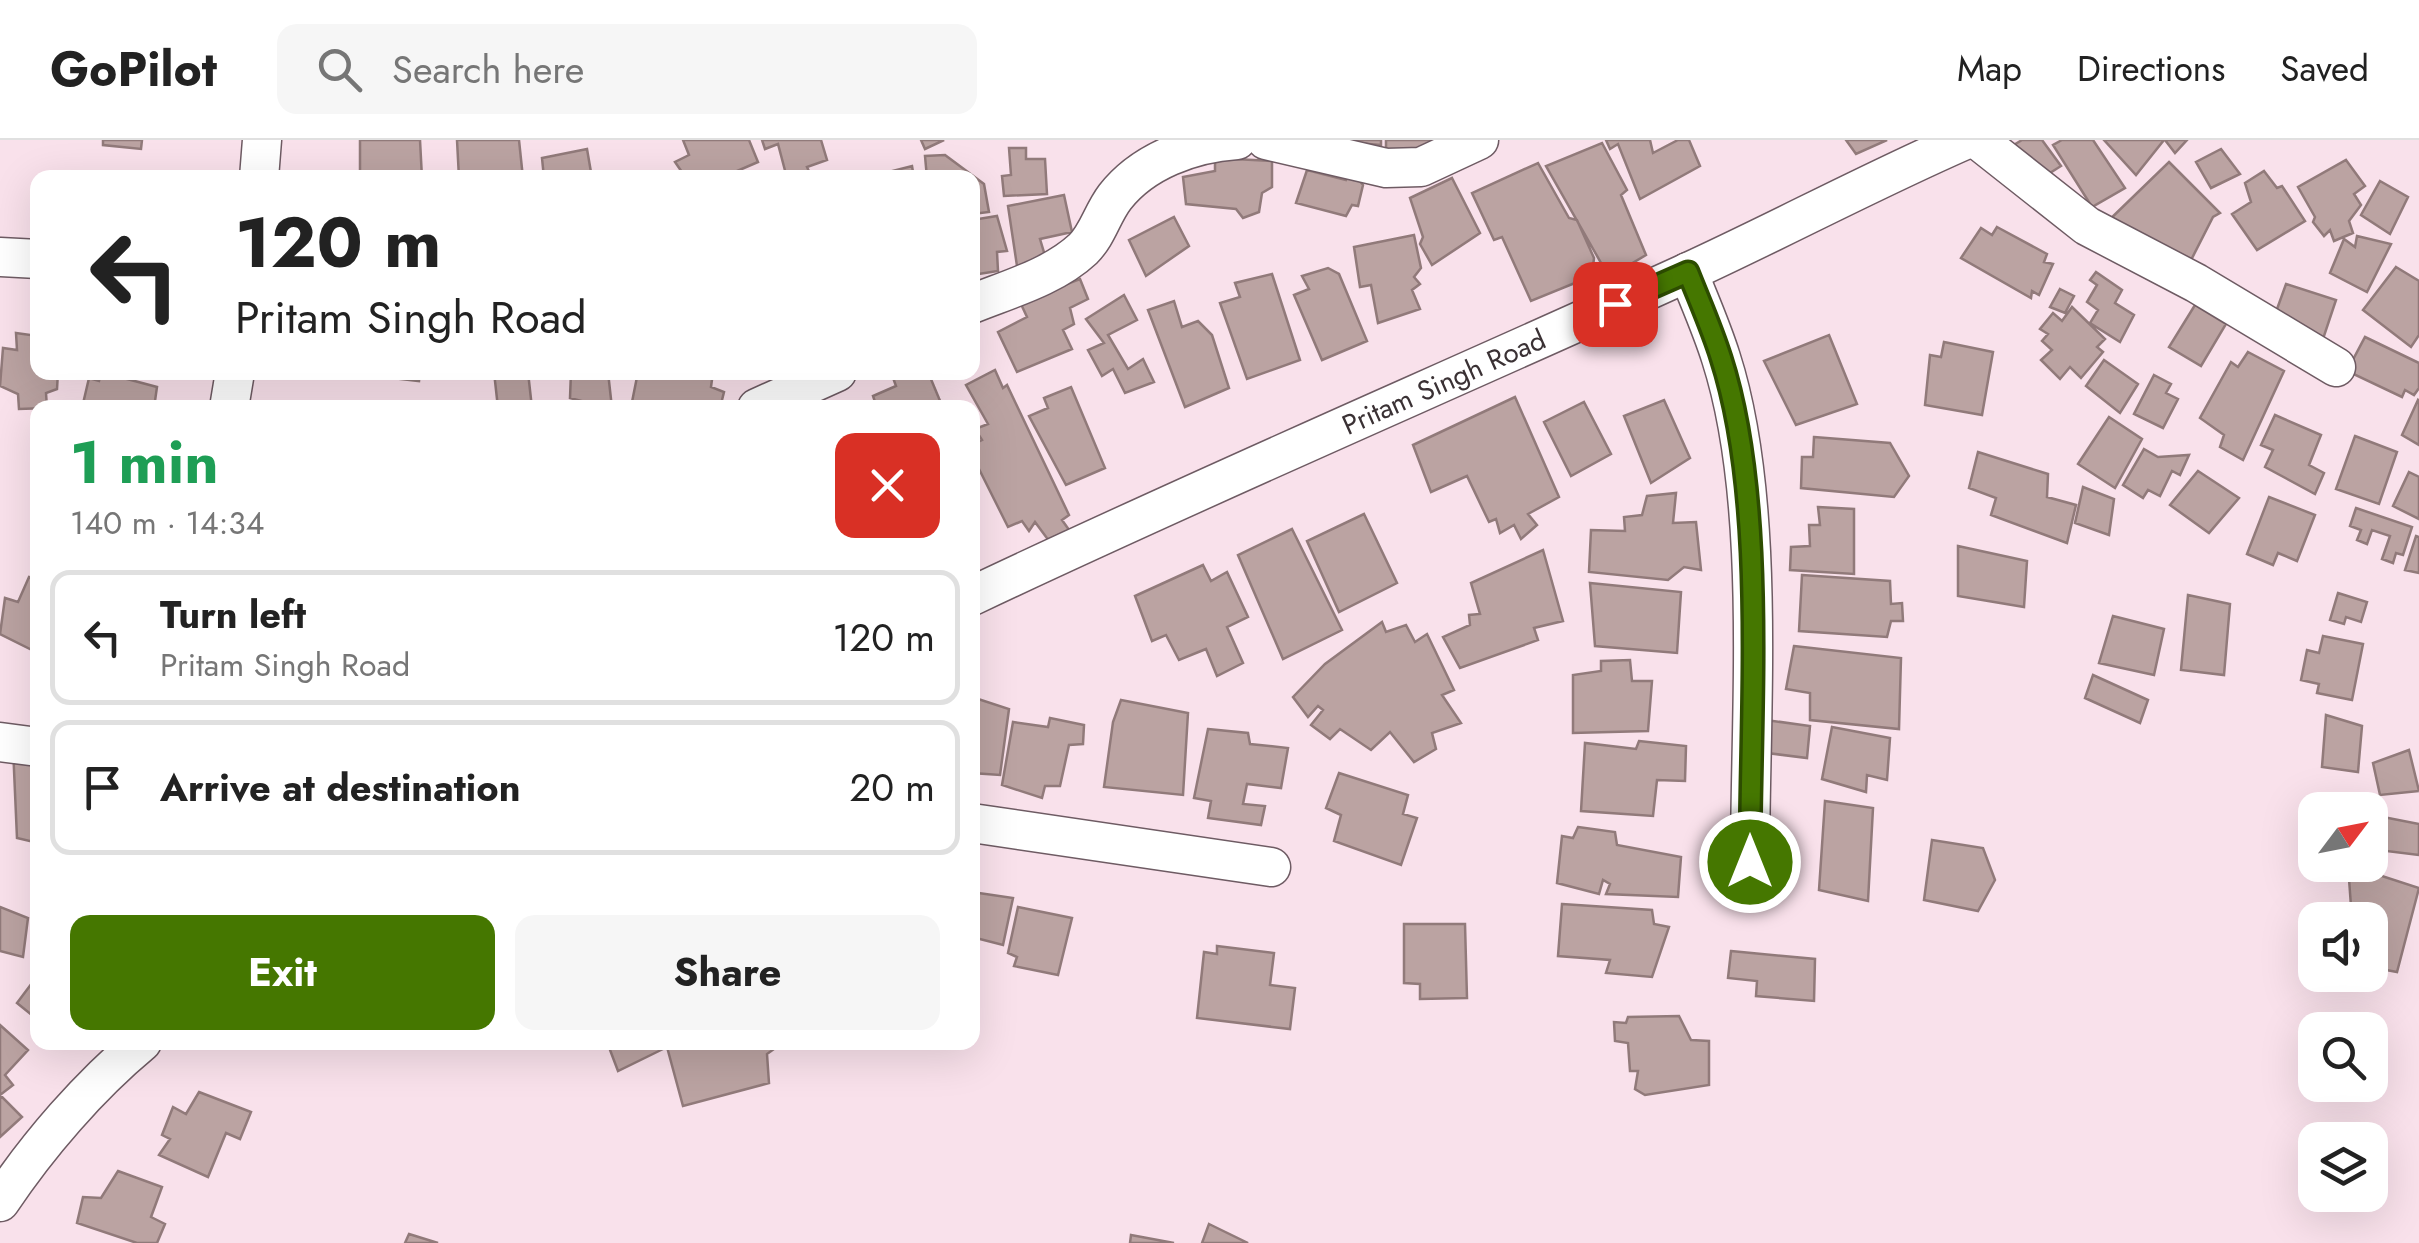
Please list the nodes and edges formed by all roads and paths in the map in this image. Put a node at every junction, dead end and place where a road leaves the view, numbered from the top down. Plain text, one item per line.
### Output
1 (262, 140) edge
2 (1237, 140) edge
3 (1266, 140) edge
4 (1479, 140) edge
5 (1964, 140) edge
6 (1978, 140) edge
7 (259, 170) edge
8 (0, 257) edge
9 (30, 259) edge
10 (1688, 272) junction
11 (980, 301) edge
12 (2336, 367) dead end
13 (819, 380) edge
14 (775, 400) edge
15 (980, 592) edge
16 (0, 742) edge
17 (30, 746) edge
18 (980, 824) edge
19 (1750, 862) dead end
20 (1271, 867) dead end
21 (134, 1050) edge
22 (0, 1202) edge

1 - 7 street
2 - 11 street
3 - 4 street
5 - 10 street, Pritam Singh Road
6 - 12 street
8 - 9 street
10 - 15 street, Pritam Singh Road
10 - 19 street
13 - 14 street
16 - 17 street
18 - 20 street
21 - 22 street

